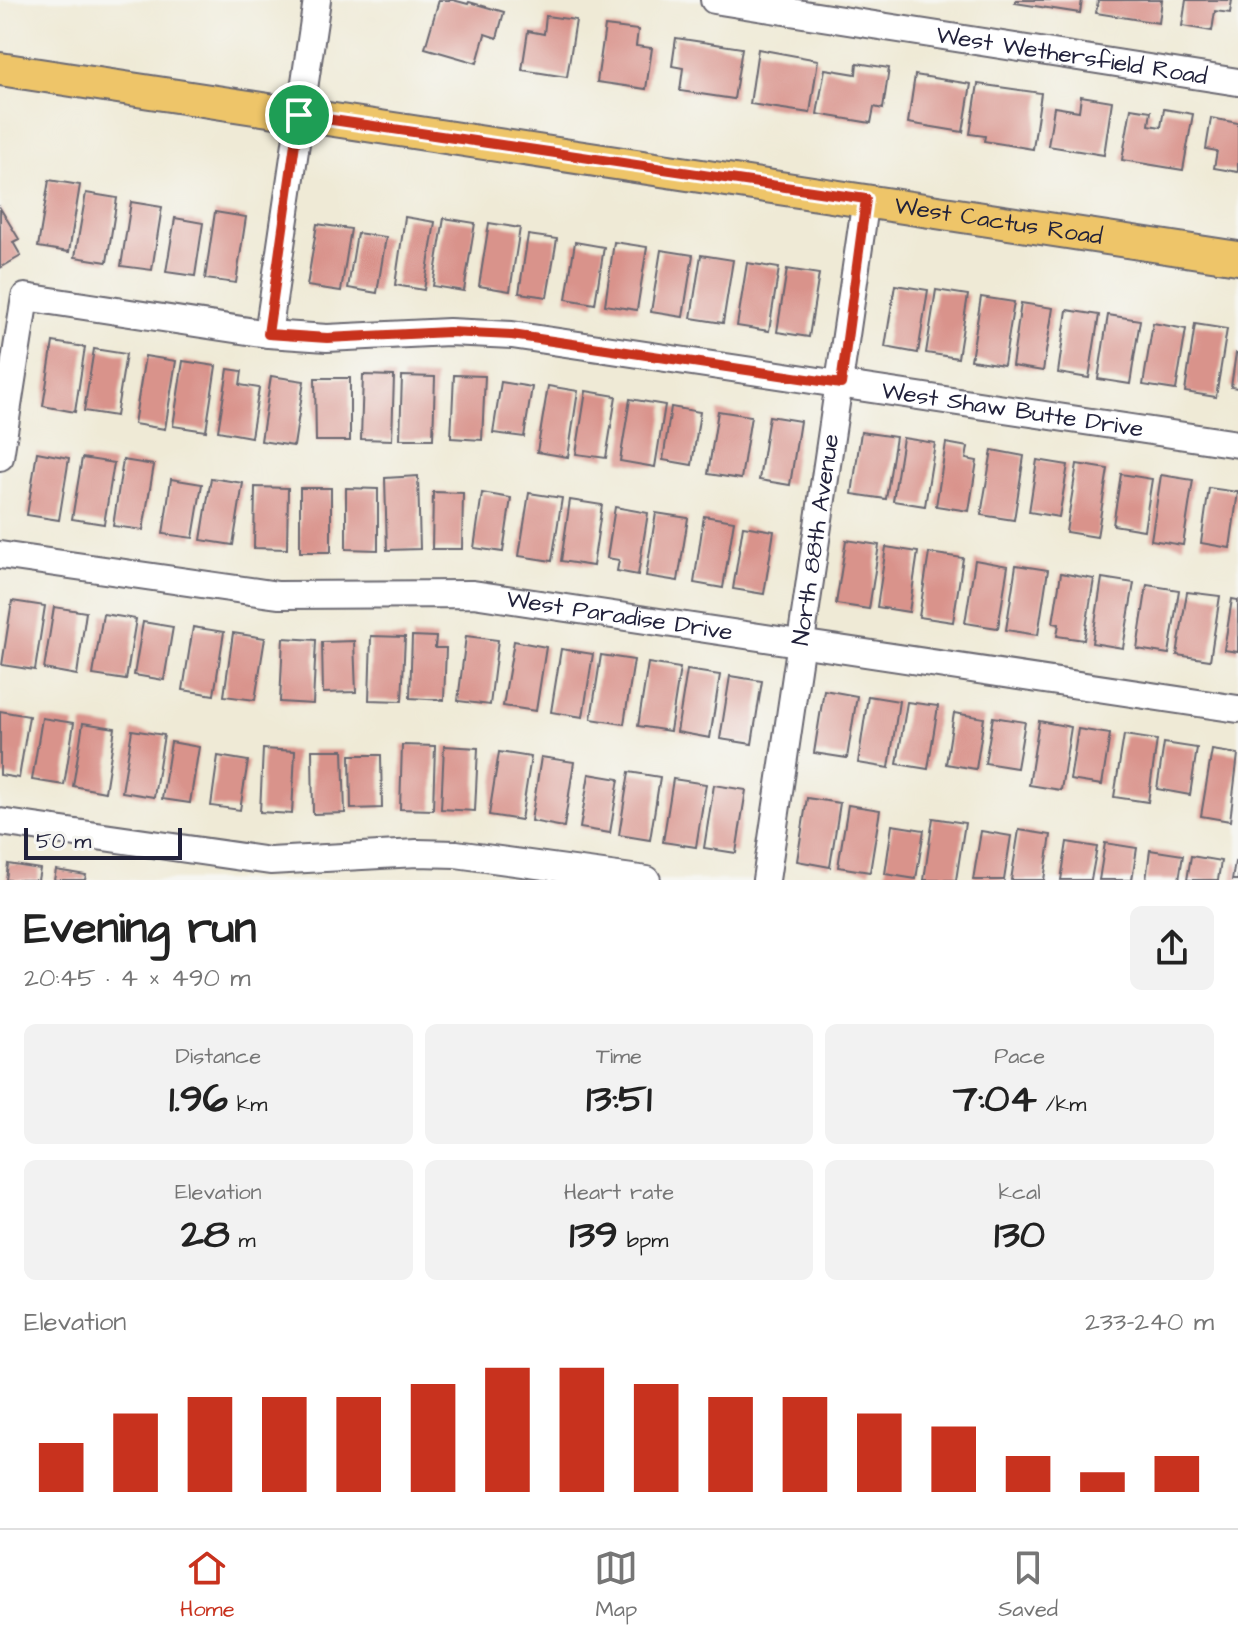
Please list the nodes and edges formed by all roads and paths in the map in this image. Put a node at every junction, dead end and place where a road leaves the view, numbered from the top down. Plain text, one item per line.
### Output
1 (317, 0) edge
2 (714, 0) edge
3 (0, 69) edge
4 (1238, 82) edge
5 (299, 115) junction
6 (866, 199) junction
7 (1238, 258) edge
8 (268, 334) junction
9 (841, 384) junction
10 (1238, 444) edge
11 (0, 457) edge
12 (0, 555) edge
13 (802, 643) junction
14 (1238, 709) edge
15 (0, 822) edge
16 (609, 877) edge
17 (647, 880) edge
18 (766, 880) edge

1 - 5 street
2 - 4 street, West Wethersfield Road
3 - 5 main road, West Cactus Road
5 - 6 main road, West Cactus Road
5 - 8 street
6 - 7 main road, West Cactus Road
6 - 9 street, North 88th Avenue
8 - 9 street, West Shaw Butte Drive
8 - 11 street, West Shaw Butte Drive
9 - 10 street, West Shaw Butte Drive
9 - 13 street, North 88th Avenue
12 - 13 street, West Paradise Drive
13 - 14 street, West Paradise Drive
13 - 18 street, North 88th Avenue
15 - 16 street
16 - 17 street

